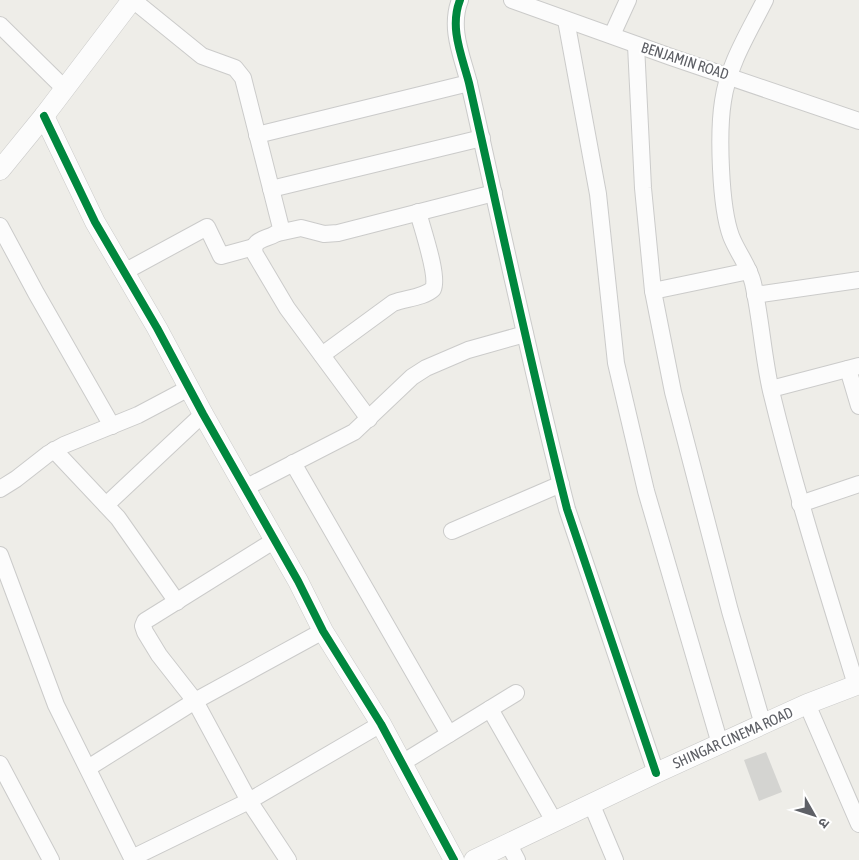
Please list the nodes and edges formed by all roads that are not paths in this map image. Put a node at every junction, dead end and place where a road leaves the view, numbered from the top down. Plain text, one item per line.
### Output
1 (133, 0) edge
2 (460, 0) edge
3 (512, 0) edge
4 (628, 0) edge
5 (764, 0) edge
6 (566, 20) junction
7 (0, 25) edge
8 (612, 35) junction
9 (636, 45) junction
10 (729, 76) junction
11 (469, 83) junction
12 (65, 89) junction
13 (44, 116) junction
14 (859, 121) edge
15 (257, 135) junction
16 (482, 138) junction
17 (0, 170) edge
18 (271, 189) junction
19 (494, 193) junction
20 (418, 212) junction
21 (0, 226) edge
22 (278, 233) junction
23 (254, 246) junction
24 (749, 271) junction
25 (124, 272) junction
26 (859, 280) edge
27 (653, 291) junction
28 (755, 295) junction
29 (525, 334) junction
30 (322, 355) junction
31 (853, 367) edge
32 (189, 388) junction
33 (771, 389) junction
34 (859, 406) edge
35 (203, 414) junction
36 (369, 419) junction
37 (112, 426) junction
38 (54, 450) junction
39 (292, 463) junction
40 (560, 484) junction
41 (859, 484) edge
42 (0, 488) edge
43 (245, 488) junction
44 (800, 504) junction
45 (106, 505) junction
46 (452, 531) dead end
47 (275, 540) junction
48 (0, 555) edge
49 (177, 602) junction
50 (323, 631) junction
51 (858, 684) edge
52 (516, 693) dead end
53 (195, 701) junction
54 (807, 704) junction
55 (490, 709) junction
56 (381, 724) junction
57 (763, 725) junction
58 (449, 734) junction
59 (720, 744) junction
60 (402, 763) junction
61 (0, 764) edge
62 (88, 768) junction
63 (656, 773) junction
64 (249, 801) junction
65 (591, 804) junction
66 (554, 821) junction
67 (859, 824) edge
68 (512, 852) edge
69 (132, 859) edge
70 (51, 860) edge
71 (288, 860) edge
72 (454, 860) edge
73 (474, 860) edge
74 (615, 860) edge

1 - 12 street
1 - 15 street
2 - 11 street
3 - 6 street, BENJAMIN ROAD
4 - 8 street
5 - 10 street
6 - 8 street, BENJAMIN ROAD
6 - 59 street
7 - 12 street
8 - 9 street, BENJAMIN ROAD
9 - 10 street, BENJAMIN ROAD
9 - 27 street
10 - 14 street, BENJAMIN ROAD
10 - 24 street
11 - 15 street
11 - 16 street
12 - 13 street
13 - 17 street
13 - 25 street
15 - 18 street
16 - 18 street
16 - 19 street
18 - 22 street
19 - 20 street
19 - 29 street
20 - 22 street
20 - 30 street
21 - 37 street
22 - 23 street
23 - 25 street
23 - 30 street
24 - 27 street
24 - 28 street
25 - 32 street
26 - 28 street
27 - 57 street
28 - 33 street
29 - 36 street
29 - 40 street
30 - 36 street
31 - 33 street
31 - 34 street
32 - 35 street
32 - 37 street
33 - 44 street
35 - 43 street
35 - 45 street
36 - 39 street
37 - 38 street
38 - 42 street
38 - 45 street
39 - 43 street
39 - 58 street
40 - 46 street
40 - 63 street
41 - 44 street
43 - 47 street
44 - 51 street
45 - 49 street
47 - 49 street
47 - 50 street
48 - 62 street
49 - 53 street
50 - 53 street
50 - 56 street
51 - 54 street, SHINGAR CINEMA ROAD
52 - 55 street
53 - 62 street
53 - 64 street
54 - 57 street, SHINGAR CINEMA ROAD
54 - 67 street
55 - 58 street
55 - 66 street
56 - 60 street
56 - 64 street
57 - 59 street, SHINGAR CINEMA ROAD
58 - 60 street
59 - 63 street, SHINGAR CINEMA ROAD
60 - 72 street
61 - 70 street
62 - 69 street
63 - 65 street, SHINGAR CINEMA ROAD
64 - 69 street
64 - 71 street
65 - 66 street, SHINGAR CINEMA ROAD
65 - 74 street
66 - 68 street, SHINGAR CINEMA ROAD
68 - 73 street, SHINGAR CINEMA ROAD

